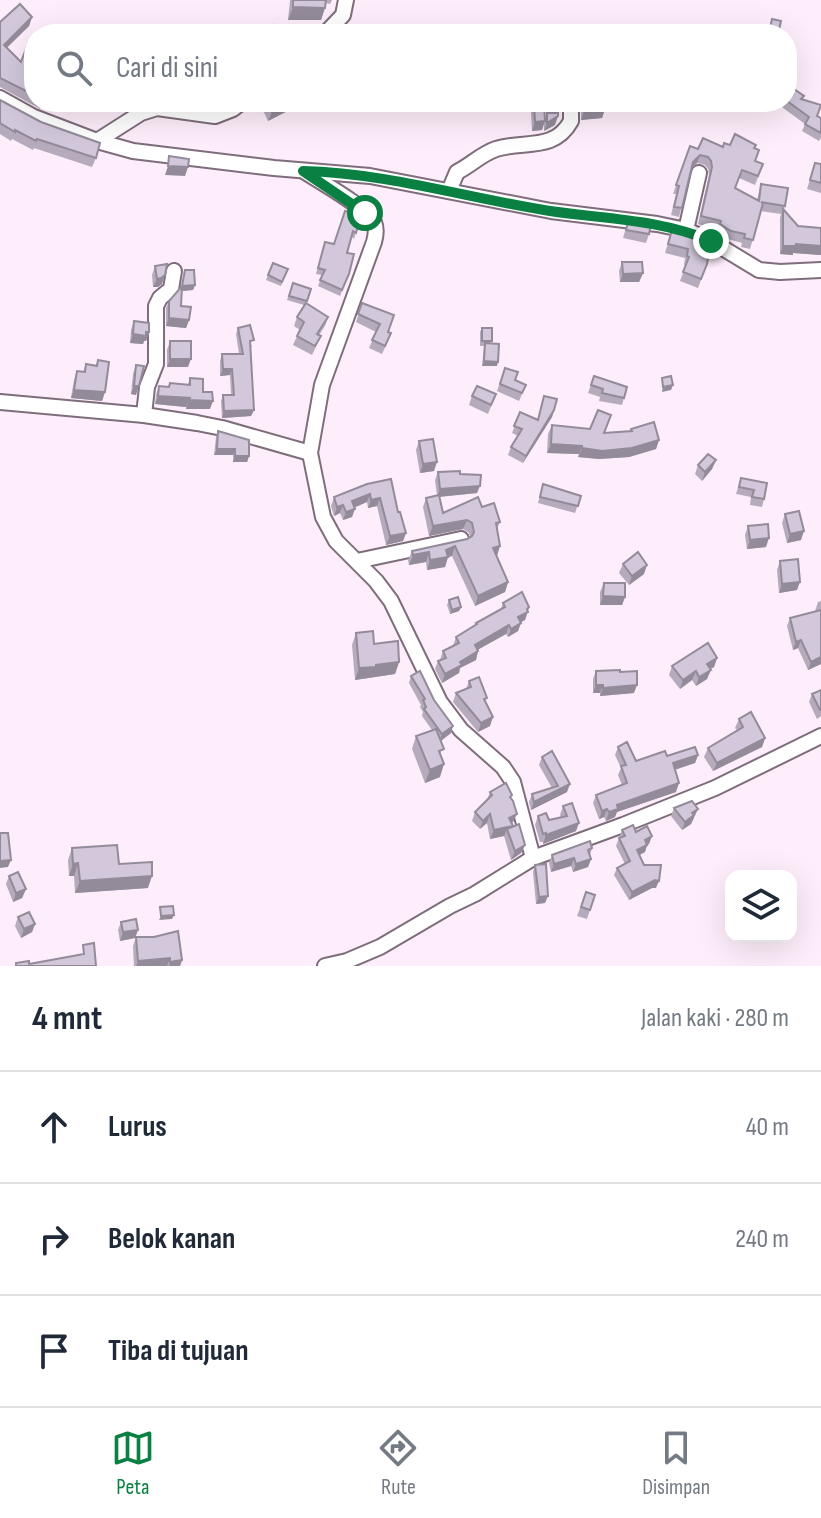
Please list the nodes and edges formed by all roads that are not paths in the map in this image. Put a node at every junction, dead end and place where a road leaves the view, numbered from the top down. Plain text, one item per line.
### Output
1 (0, 98) edge
2 (144, 112) edge
3 (186, 112) edge
4 (225, 112) edge
5 (571, 112) edge
6 (97, 141) junction
7 (303, 171) junction
8 (699, 173) dead end
9 (449, 191) junction
10 (686, 230) junction
11 (821, 270) edge
12 (174, 271) dead end
13 (0, 402) edge
14 (144, 415) junction
15 (310, 453) junction
16 (461, 539) edge
17 (357, 561) junction
18 (821, 736) edge
19 (533, 858) junction
20 (325, 966) edge

1 - 6 street
2 - 6 street
3 - 4 street
5 - 9 street
6 - 7 street
7 - 9 street
7 - 15 street
8 - 10 street
9 - 10 street
10 - 11 street
12 - 14 street
13 - 14 street
14 - 15 street
15 - 17 street
16 - 17 street
17 - 19 street
18 - 19 street
19 - 20 street

